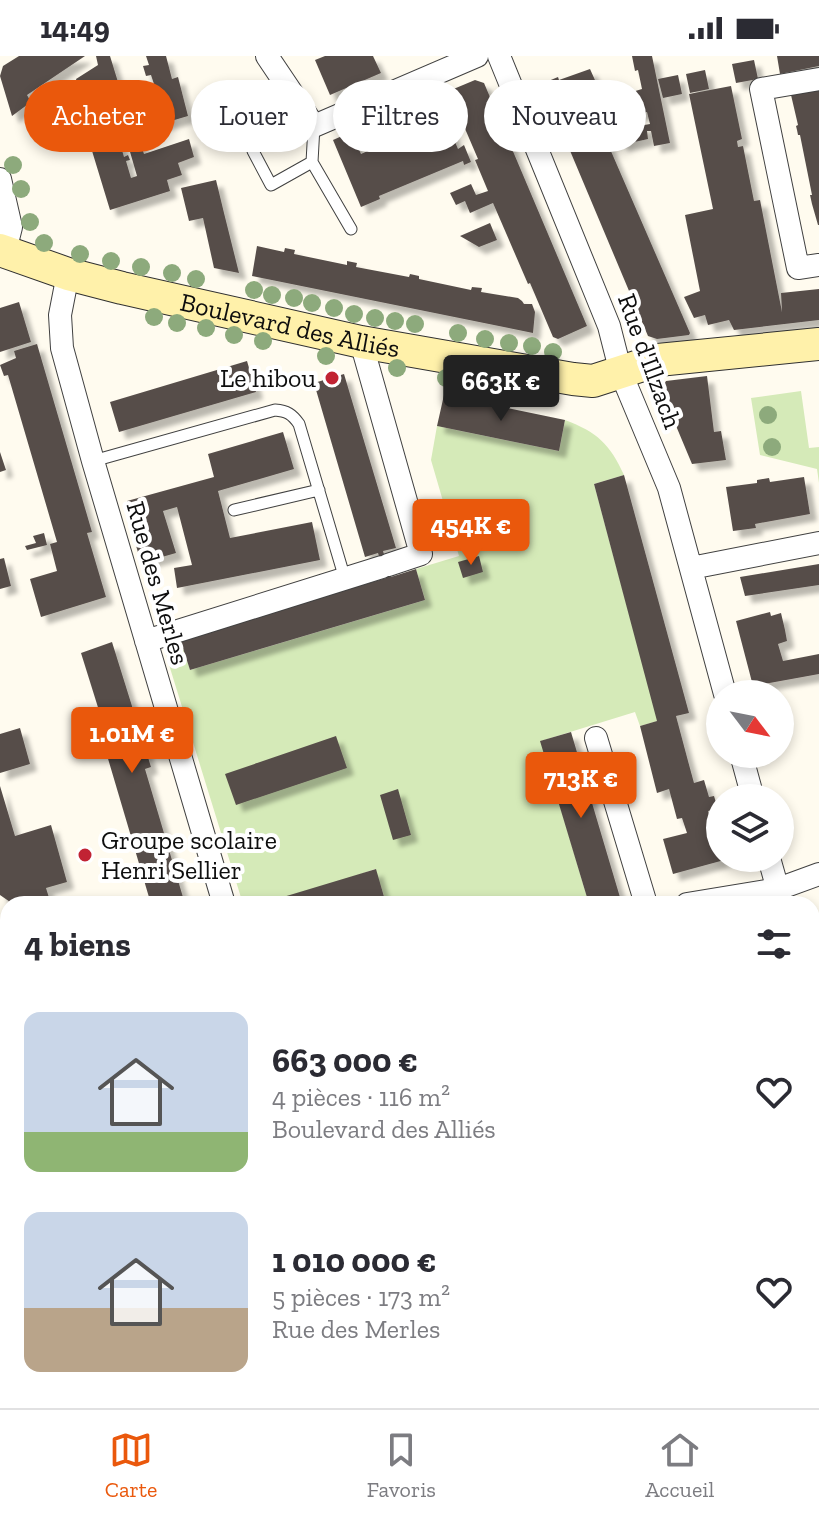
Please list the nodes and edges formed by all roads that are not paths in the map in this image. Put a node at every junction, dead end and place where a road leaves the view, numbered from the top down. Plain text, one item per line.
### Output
1 (267, 56) edge
2 (477, 56) edge
3 (499, 56) edge
4 (819, 79) edge
5 (283, 80) edge
6 (317, 125) edge
7 (254, 152) edge
8 (313, 152) edge
9 (312, 162) junction
10 (0, 179) edge
11 (351, 229) dead end
12 (3, 250) edge
13 (819, 265) edge
14 (68, 274) junction
15 (361, 342) junction
16 (819, 344) edge
17 (621, 373) junction
18 (93, 461) junction
19 (319, 490) junction
20 (234, 510) dead end
21 (819, 543) edge
22 (691, 568) junction
23 (345, 579) junction
24 (146, 641) junction
25 (721, 680) edge
26 (596, 738) dead end
27 (773, 872) edge
28 (819, 874) edge
29 (222, 896) edge
30 (644, 896) edge
31 (780, 896) edge

1 - 5 street
2 - 6 street
3 - 17 street, Rue d'Illzach
4 - 13 street
7 - 9 lane
8 - 9 lane
9 - 11 lane
10 - 12 street
12 - 14 main road, Boulevard des Alliés
14 - 15 main road, Boulevard des Alliés
14 - 18 street, Rue des Merles
15 - 17 main road, Boulevard des Alliés
15 - 23 street
16 - 17 main road, Boulevard des Alliés
17 - 22 street, Rue d'Illzach
18 - 19 lane
18 - 24 street, Rue des Merles
19 - 20 lane
19 - 23 lane
21 - 22 street
22 - 25 street, Rue d'Illzach
23 - 24 street
24 - 29 street, Rue des Merles
26 - 30 street
27 - 31 street
28 - 31 street

